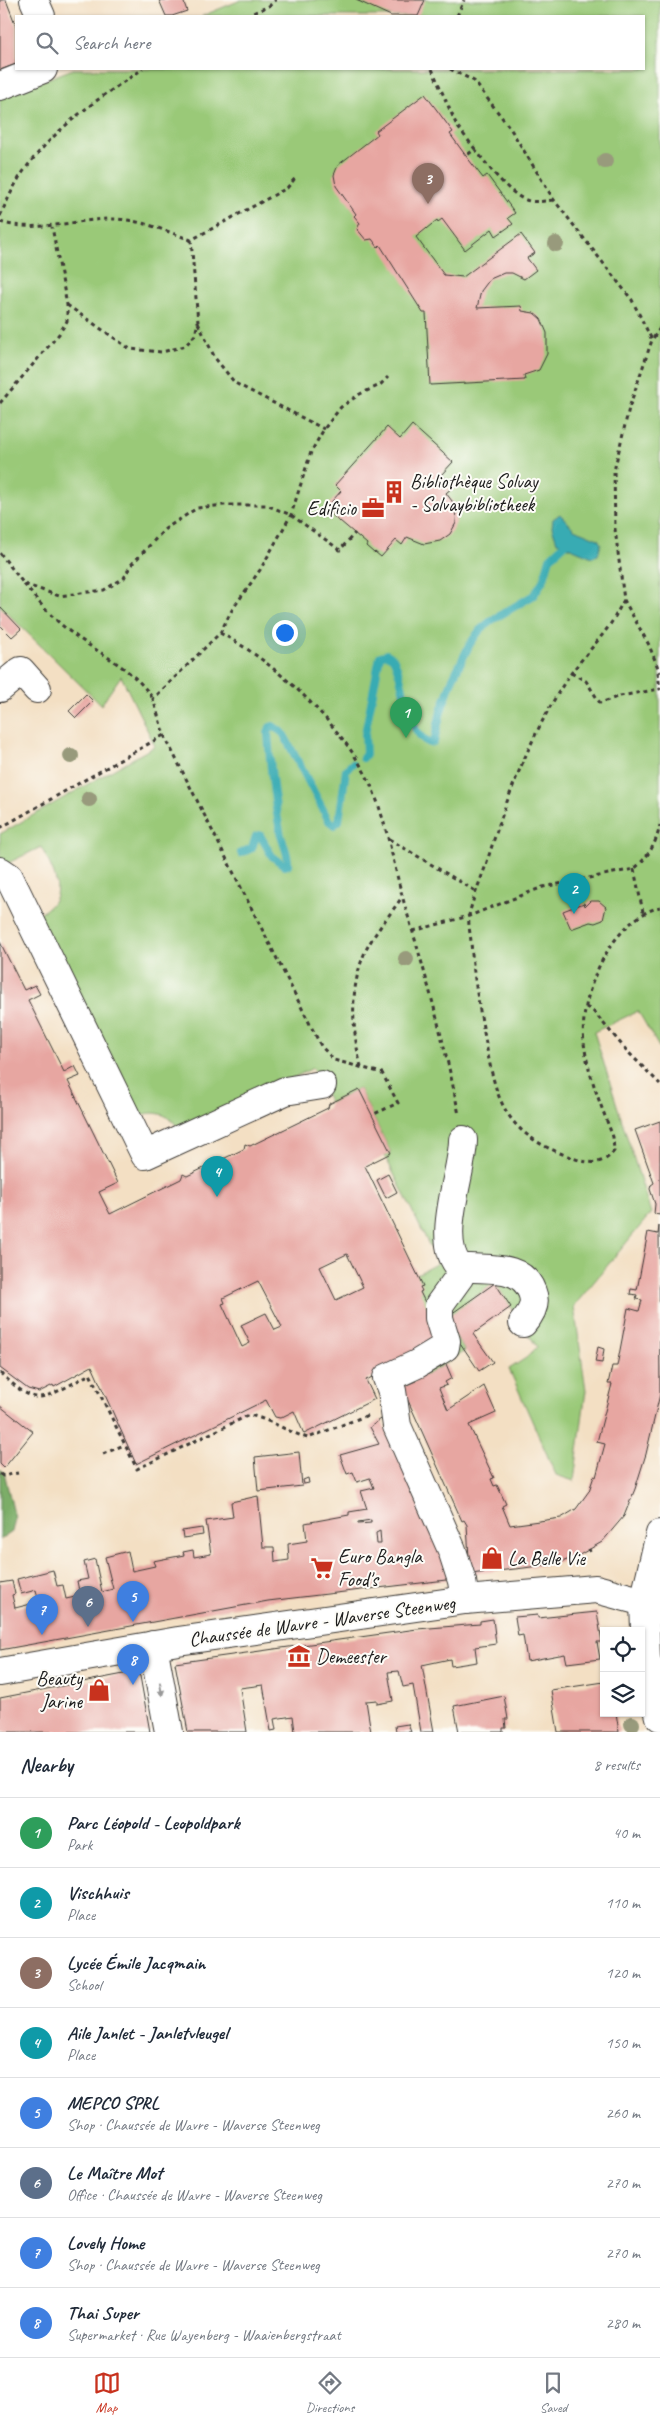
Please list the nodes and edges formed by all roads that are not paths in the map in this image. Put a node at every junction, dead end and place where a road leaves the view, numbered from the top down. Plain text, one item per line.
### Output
1 (34, 0) edge
2 (41, 15) edge
3 (40, 70) edge
4 (0, 86) edge
5 (0, 688) edge
6 (38, 689) dead end
7 (0, 871) edge
8 (322, 1085) dead end
9 (463, 1140) road end
10 (460, 1267) junction
11 (523, 1323) dead end
12 (660, 1534) edge
13 (465, 1600) junction
14 (652, 1606) edge
15 (153, 1645) junction
16 (0, 1672) edge
17 (660, 1717) edge
18 (169, 1732) edge

1 - 2 street
3 - 4 street
5 - 6 street
7 - 8 street
9 - 10 street
10 - 11 street
10 - 13 street
12 - 14 street
13 - 14 street, Chaussée de Wavre - Waverse Steenweg
13 - 15 street, Chaussée de Wavre - Waverse Steenweg
14 - 17 street
15 - 16 street, Chaussée de Wavre - Waverse Steenweg
15 -> 18 street

